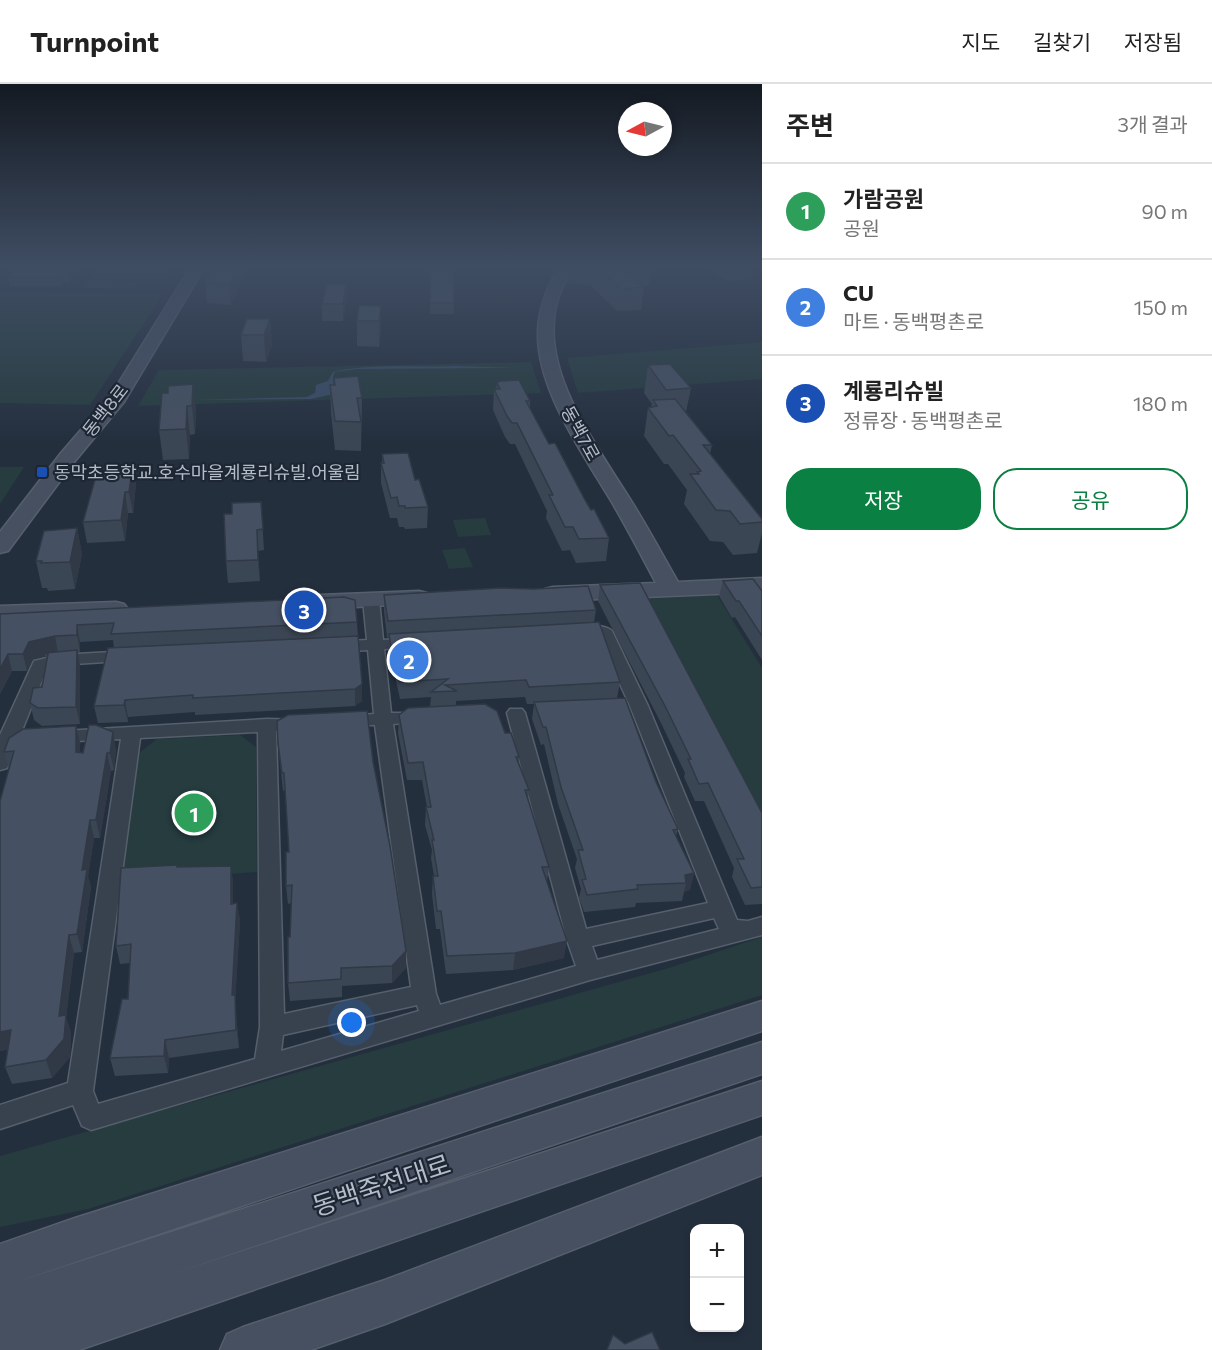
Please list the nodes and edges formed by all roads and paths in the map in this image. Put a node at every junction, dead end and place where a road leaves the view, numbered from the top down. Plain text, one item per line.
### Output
1 (163, 324) edge
2 (547, 324) edge
3 (0, 546) edge
4 (762, 585) edge
5 (671, 589) junction
6 (528, 594) edge
7 (444, 597) edge
8 (371, 600) junction
9 (299, 602) edge
10 (144, 608) edge
11 (0, 613) edge
12 (558, 634) edge
13 (432, 641) edge
14 (375, 645) junction
15 (316, 648) edge
16 (150, 655) edge
17 (639, 705) junction
18 (616, 707) edge
19 (538, 711) edge
20 (516, 713) junction
21 (494, 714) edge
22 (438, 717) edge
23 (383, 719) junction
24 (267, 725) junction
25 (131, 733) junction
26 (4, 739) edge
27 (0, 764) edge
28 (721, 908) junction
29 (755, 928) edge
30 (578, 940) junction
31 (590, 971) junction
32 (428, 1005) junction
33 (762, 1016) edge
34 (272, 1027) junction
35 (762, 1058) edge
36 (266, 1066) junction
37 (80, 1091) junction
38 (762, 1098) edge
39 (0, 1117) edge
40 (762, 1156) edge
41 (0, 1266) edge
42 (0, 1310) edge
43 (12, 1350) edge
44 (243, 1350) edge

1 - 3 street, 동백8로
2 - 5 street, 동백7로
4 - 5 street
5 - 6 street
7 - 8 street
8 - 9 street
8 - 14 street
10 - 11 street
12 - 17 street
13 - 14 street
14 - 15 street
14 - 23 street
16 - 26 street
17 - 18 street
17 - 28 street
19 - 20 street
20 - 21 street
20 - 30 street
22 - 23 street
23 - 24 street
23 - 32 street
24 - 25 street
24 - 34 street
25 - 26 street
25 - 37 street
26 - 27 street
28 - 29 street
28 - 30 street
29 - 31 street
30 - 31 street
31 - 32 street
32 - 34 street
32 - 36 street
33 - 41 street, 동백죽전대로
34 - 36 street
35 - 42 street, 동백죽전대로
36 - 37 street
37 - 39 street
38 - 43 street, 동백죽전대로
40 - 44 street

